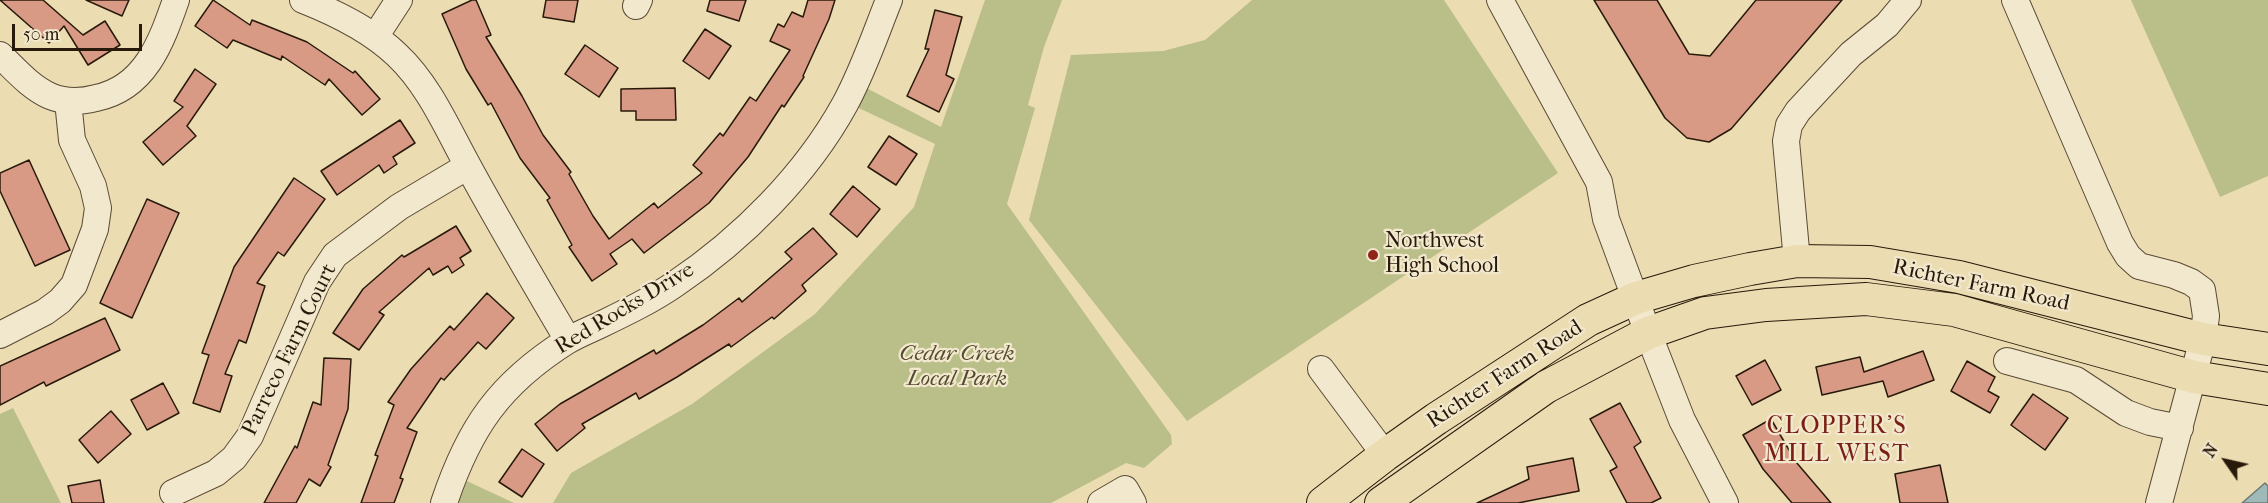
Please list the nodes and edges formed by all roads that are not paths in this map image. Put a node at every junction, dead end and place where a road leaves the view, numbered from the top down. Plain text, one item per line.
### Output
1 (176, 0) edge
2 (303, 0) edge
3 (399, 0) edge
4 (889, 0) edge
5 (1500, 0) edge
6 (1908, 0) edge
7 (2015, 0) edge
8 (375, 37) junction
9 (0, 55) edge
10 (68, 101) junction
11 (468, 166) junction
12 (1797, 261) junction
13 (1636, 298) junction
14 (1648, 333) junction
15 (0, 335) edge
16 (2203, 339) junction
17 (568, 340) junction
18 (2268, 349) edge
19 (2007, 361) dead end
20 (1321, 369) dead end
21 (2194, 377) junction
22 (2268, 389) edge
23 (2180, 428) junction
24 (1385, 455) junction
25 (173, 493) dead end
26 (444, 503) edge
27 (1101, 503) edge
28 (1133, 503) edge
29 (1323, 503) edge
30 (1381, 503) edge
31 (1725, 503) edge
32 (2159, 503) edge

1 - 10 street
2 - 8 street
3 - 8 street
4 - 17 street, Red Rocks Drive
5 - 13 street
6 - 12 street
7 - 16 street
8 - 11 street
9 - 10 street
10 - 15 street
11 - 17 street
11 - 25 street, Parreco Farm Court
12 - 13 main road, Richter Farm Road
12 - 16 main road, Richter Farm Road
13 - 14 street
13 - 24 main road, Richter Farm Road
14 - 21 main road, Richter Farm Road
14 - 30 main road, Richter Farm Road
14 - 31 street
16 - 18 main road, Richter Farm Road
16 - 21 street
17 - 26 street, Red Rocks Drive
19 - 23 street
20 - 24 street
21 - 22 main road, Richter Farm Road
21 - 23 street
23 - 32 street
24 - 29 main road, Richter Farm Road
27 - 28 street

